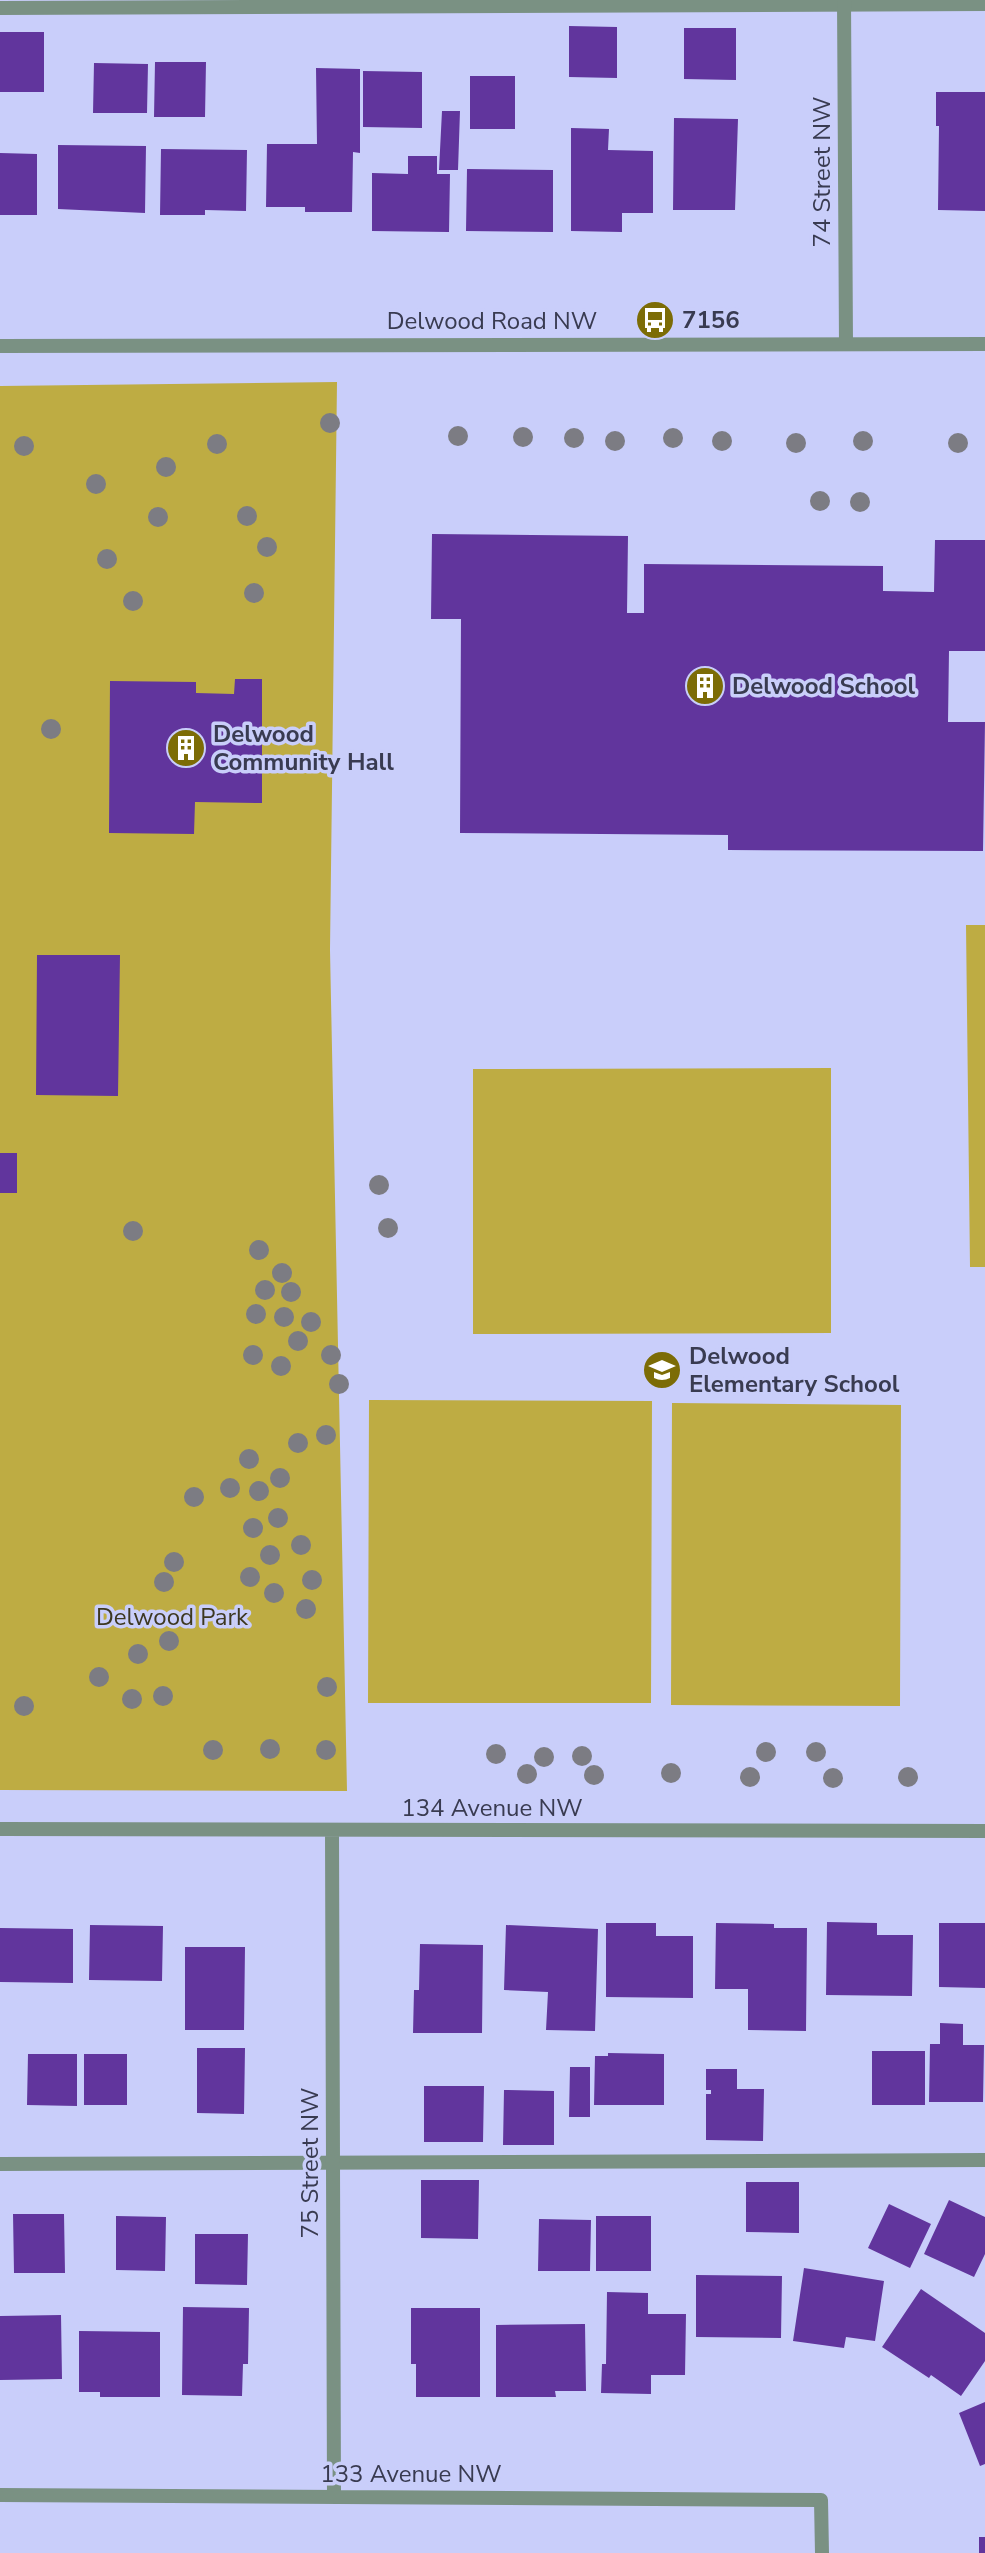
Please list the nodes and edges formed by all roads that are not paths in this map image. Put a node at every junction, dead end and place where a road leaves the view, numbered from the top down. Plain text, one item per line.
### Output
1 (844, 2) edge
2 (501, 3) edge
3 (985, 4) edge
4 (0, 8) edge
5 (846, 344) junction
6 (985, 344) edge
7 (0, 346) edge
8 (0, 1829) edge
9 (332, 1831) junction
10 (985, 1831) edge
11 (985, 2160) edge
12 (333, 2163) junction
13 (0, 2164) edge
14 (0, 2495) edge
15 (334, 2496) junction
16 (822, 2553) edge

1 - 2 street
1 - 3 street
1 - 5 street, 74 Street NW
2 - 4 street
5 - 6 street, Delwood Road NW
5 - 7 street, Delwood Road NW
8 - 9 street, 134 Avenue NW
9 - 10 street, 134 Avenue NW
9 - 12 street, 75 Street NW
11 - 12 street
12 - 13 street
12 - 15 street, 75 Street NW
14 - 15 street, 133 Avenue NW
15 - 16 street, 133 Avenue NW

